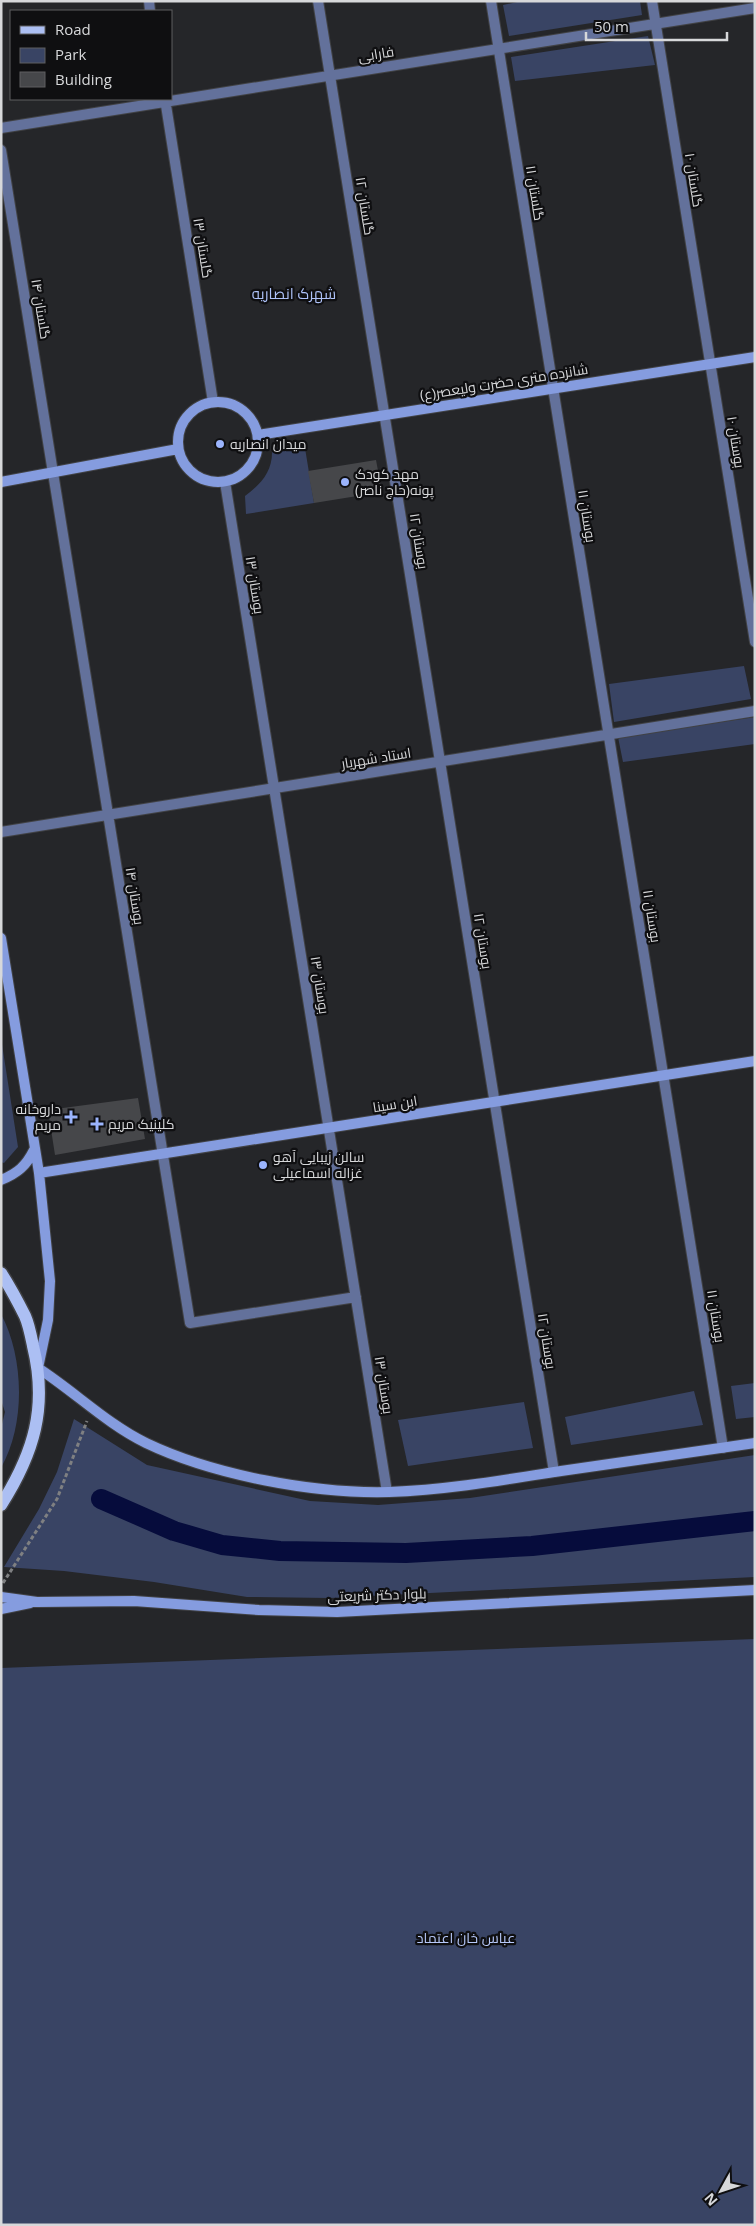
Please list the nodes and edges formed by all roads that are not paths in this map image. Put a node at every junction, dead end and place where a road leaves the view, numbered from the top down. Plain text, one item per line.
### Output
1 (318, 1) edge
2 (491, 1) edge
3 (652, 1) edge
4 (755, 8) edge
5 (655, 23) junction
6 (498, 49) junction
7 (330, 76) junction
8 (172, 99) edge
9 (165, 100) edge
10 (1, 128) edge
11 (1, 150) edge
12 (755, 357) edge
13 (710, 364) junction
14 (553, 388) junction
15 (213, 402) junction
16 (385, 415) junction
17 (258, 435) junction
18 (178, 449) junction
19 (53, 473) junction
20 (1, 482) edge
21 (225, 482) junction
22 (755, 642) edge
23 (755, 711) edge
24 (609, 734) junction
25 (441, 761) junction
26 (274, 788) junction
27 (108, 815) junction
28 (1, 832) edge
29 (1, 938) edge
30 (755, 1061) edge
31 (663, 1075) junction
32 (495, 1102) junction
33 (329, 1128) junction
34 (34, 1150) junction
35 (163, 1154) junction
36 (38, 1173) junction
37 (1, 1180) edge
38 (1, 1273) edge
39 (356, 1297) junction
40 (38, 1368) junction
41 (755, 1443) edge
42 (723, 1448) junction
43 (554, 1472) junction
44 (387, 1492) junction
45 (1, 1505) edge
46 (755, 1590) edge
47 (1, 1597) edge
48 (37, 1602) junction
49 (1, 1609) edge

1 - 7 street, گلستان ۱۲
2 - 6 street, گلستان ۱۱
3 - 5 street, گلستان ۱۰
4 - 5 street, فارابی
5 - 6 street, فارابی
5 - 13 street, گلستان ۱۰
6 - 7 street, فارابی
6 - 14 street, گلستان ۱۱
7 - 8 street, فارابی
7 - 16 street, گلستان ۱۲
9 - 10 street, فارابی
9 - 15 street, گلستان ۱۳
11 - 19 street, گلستان ۱۴
12 - 13 main road, شانزده متری حضرت ولیعصر(ع)
13 - 14 main road, شانزده متری حضرت ولیعصر(ع)
13 - 22 street, بوستان ۱۰
14 - 16 main road, شانزده متری حضرت ولیعصر(ع)
14 - 24 street, بوستان ۱۱
15 - 17 main road
15 - 18 main road
16 - 17 main road, شانزده متری حضرت ولیعصر(ع)
16 - 25 street, بوستان ۱۲
17 - 21 main road
18 - 19 main road
18 - 21 main road
19 - 20 main road
19 - 27 street, بوستان ۱۴
21 - 26 street, بوستان ۱۳
23 - 24 street, استاد شهریار
24 - 25 street, استاد شهریار
24 - 31 street, بوستان ۱۱
25 - 26 street, استاد شهریار
25 - 32 street, بوستان ۱۲
26 - 27 street, استاد شهریار
26 - 33 street, بوستان ۱۳
27 - 28 street, استاد شهریار
27 - 35 street, بوستان ۱۴
29 - 34 main road
30 - 31 main road, ابن سینا
31 - 32 main road, ابن سینا
31 - 42 street, بوستان ۱۱
32 - 33 main road, ابن سینا
32 - 43 street, بوستان ۱۲
33 - 35 main road, ابن سینا
33 - 39 street, بوستان ۱۳
34 - 36 main road
34 - 37 main road
35 - 36 main road, ابن سینا
35 - 39 street, بوستان ۱۴
36 - 40 main road
38 - 40 main road
39 - 44 street, بوستان ۱۳
40 - 44 main road
40 - 45 main road
41 - 42 main road
42 - 43 main road
43 - 44 main road
46 - 48 main road, بلوار دکتر شریعتی
47 - 48 main road, بلوار دکتر شریعتی
48 - 49 main road

